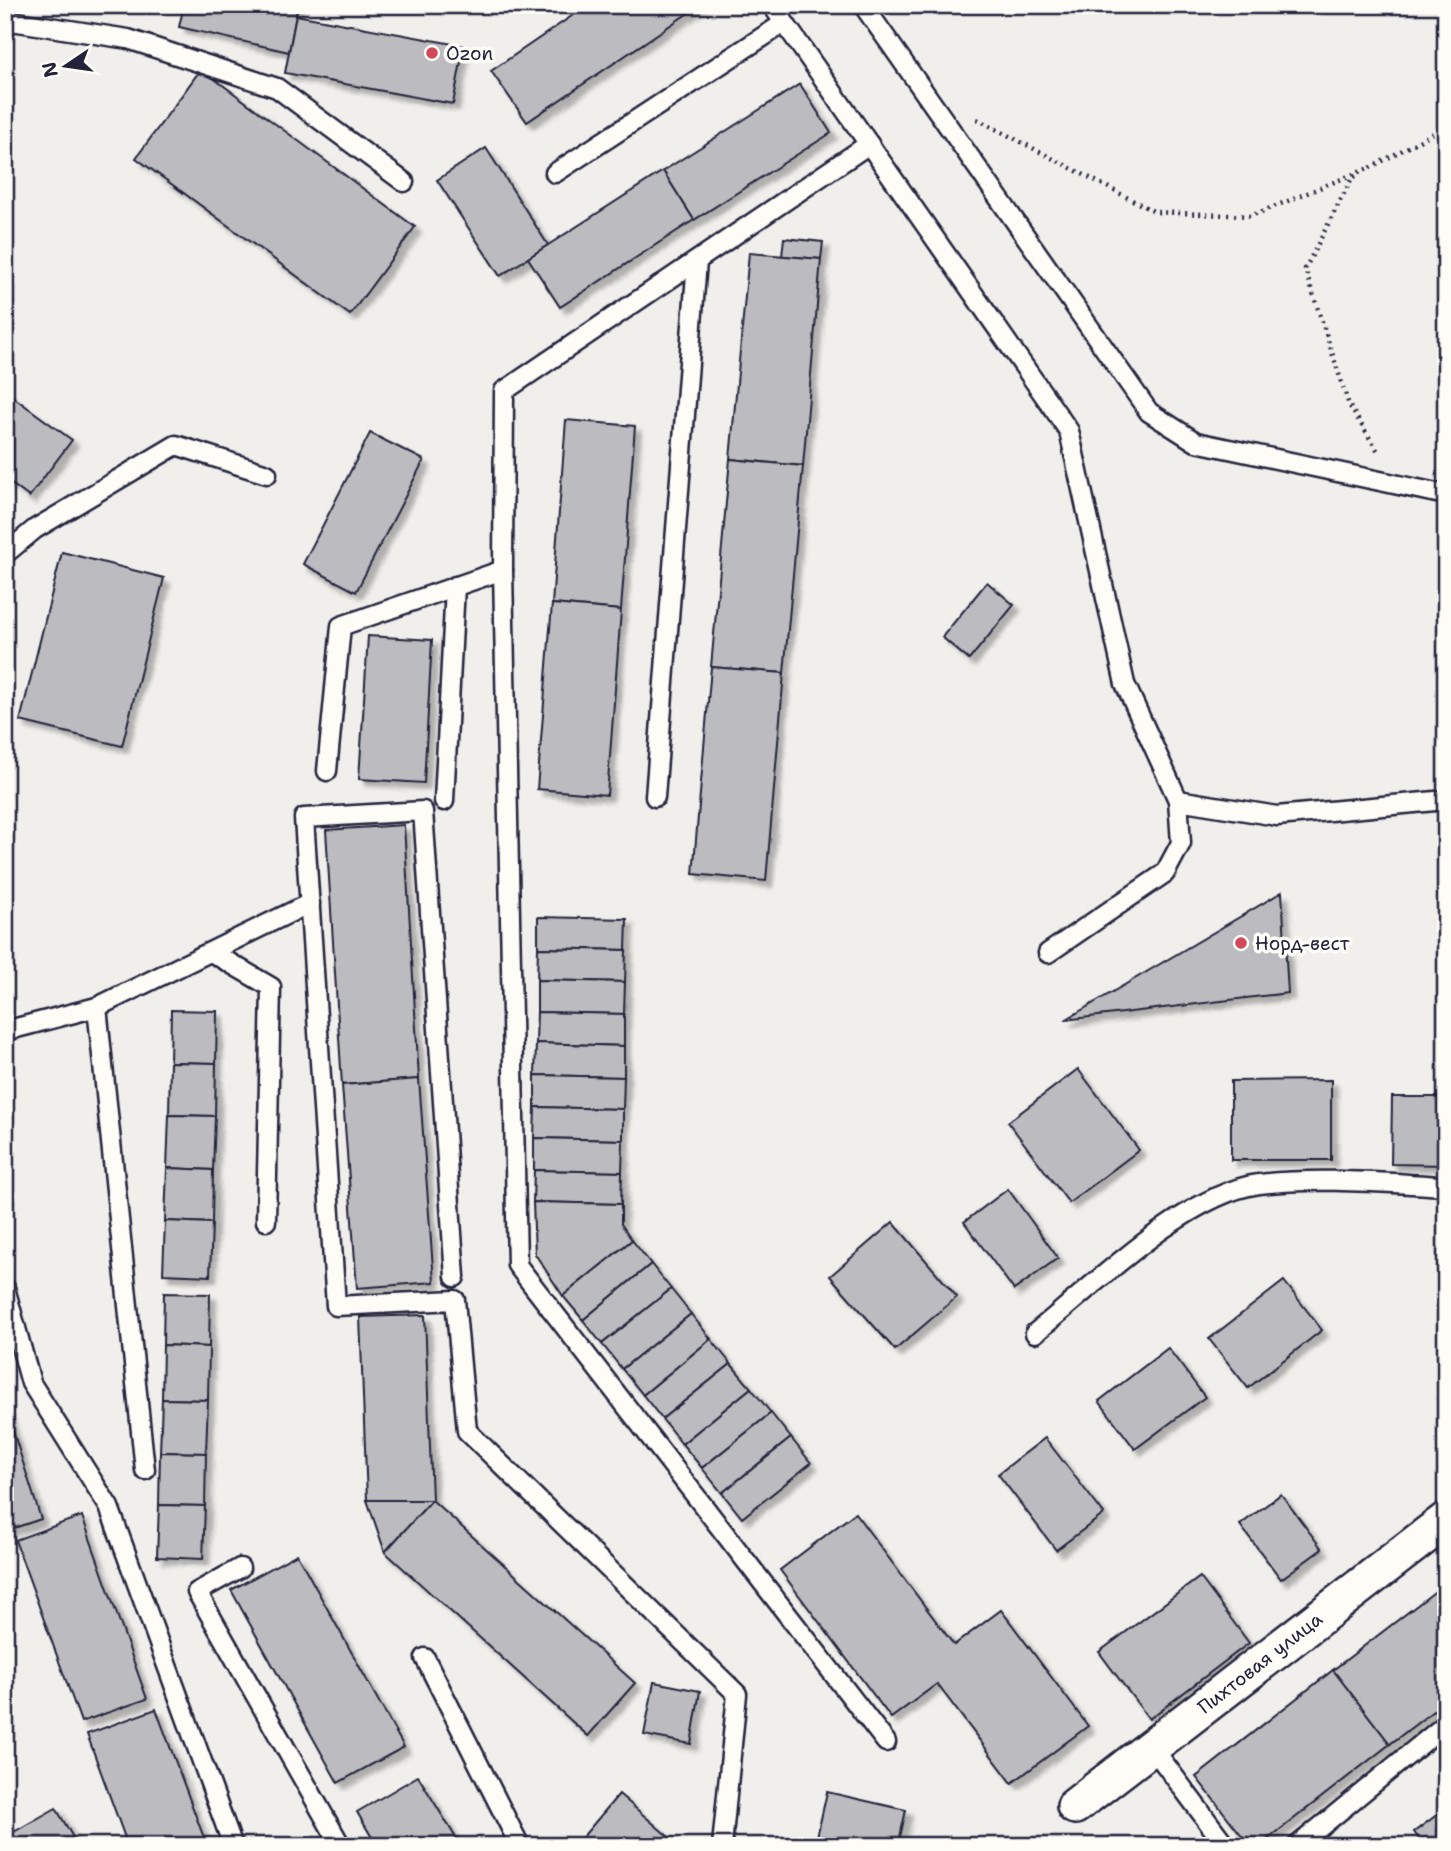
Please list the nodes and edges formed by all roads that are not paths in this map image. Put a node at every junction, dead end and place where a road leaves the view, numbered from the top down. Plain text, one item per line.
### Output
1 (772, 5) edge
2 (863, 5) edge
3 (5, 20) edge
4 (784, 23) junction
5 (869, 144) junction
6 (555, 173) dead end
7 (404, 182) dead end
8 (697, 261) junction
9 (267, 474) dead end
10 (1446, 495) edge
11 (5, 554) edge
12 (503, 570) junction
13 (456, 586) junction
14 (327, 771) dead end
15 (655, 797) dead end
16 (1178, 800) junction
17 (1446, 800) edge
18 (444, 801) dead end
19 (310, 903) junction
20 (211, 951) junction
21 (1048, 953) dead end
22 (97, 1007) junction
23 (5, 1031) edge
24 (1446, 1186) edge
25 (266, 1221) dead end
26 (455, 1277) dead end
27 (5, 1288) edge
28 (1035, 1332) dead end
29 (145, 1471) dead end
30 (1446, 1520) edge
31 (240, 1568) dead end
32 (425, 1658) dead end
33 (1446, 1724) edge
34 (886, 1742) dead end
35 (1152, 1747) junction
36 (1075, 1806) dead end
37 (233, 1846) edge
38 (341, 1846) edge
39 (520, 1846) edge
40 (722, 1846) edge
41 (1226, 1846) edge
42 (1297, 1846) edge

1 - 4 lane
2 - 10 lane
3 - 7 lane
4 - 5 lane
4 - 6 lane
5 - 8 lane
5 - 16 lane
8 - 12 lane
8 - 15 lane
9 - 11 lane
12 - 13 lane
12 - 34 lane
13 - 14 lane
13 - 18 lane
16 - 17 lane
16 - 21 lane
19 - 20 lane
19 - 26 lane
19 - 40 lane
20 - 22 lane
20 - 25 lane
22 - 23 lane
22 - 29 lane
24 - 28 lane
27 - 37 lane
30 - 35 street, Пихтовая улица
31 - 38 lane
32 - 39 lane
33 - 42 lane
35 - 36 street, Пихтовая улица
35 - 41 lane

